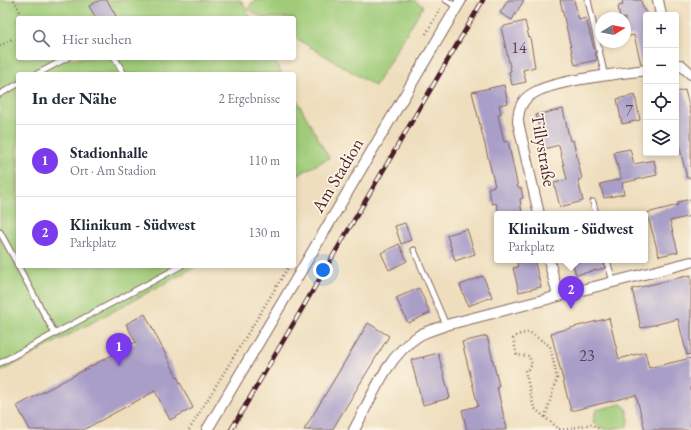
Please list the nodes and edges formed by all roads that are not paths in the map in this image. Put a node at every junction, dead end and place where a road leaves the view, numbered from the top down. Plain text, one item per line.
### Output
1 (446, 0) edge
2 (588, 0) edge
3 (658, 0) edge
4 (459, 3) edge
5 (660, 12) edge
6 (63, 60) edge
7 (116, 60) edge
8 (679, 65) edge
9 (643, 71) edge
10 (41, 72) edge
11 (123, 72) edge
12 (691, 74) edge
13 (605, 77) junction
14 (16, 85) edge
15 (0, 94) edge
16 (593, 202) dead end
17 (538, 211) edge
18 (595, 211) edge
19 (0, 232) edge
20 (414, 250) dead end
21 (16, 262) edge
22 (691, 262) edge
23 (551, 263) edge
24 (609, 263) edge
25 (19, 268) edge
26 (177, 268) edge
27 (613, 282) junction
28 (558, 296) junction
29 (446, 325) junction
30 (55, 334) junction
31 (0, 364) edge
32 (207, 430) edge
33 (354, 430) edge

1 - 4 lane
2 - 13 lane
3 - 5 street
4 - 32 street, Am Stadion
6 - 10 lane
7 - 11 lane
8 - 12 street
9 - 13 street, Tillystraße
13 - 17 street, Tillystraße
14 - 15 lane
16 - 18 lane
19 - 21 lane
20 - 29 lane
22 - 27 street
23 - 28 street
24 - 27 lane
25 - 30 lane
26 - 30 lane
27 - 28 street
28 - 29 street
29 - 33 street
30 - 31 lane

